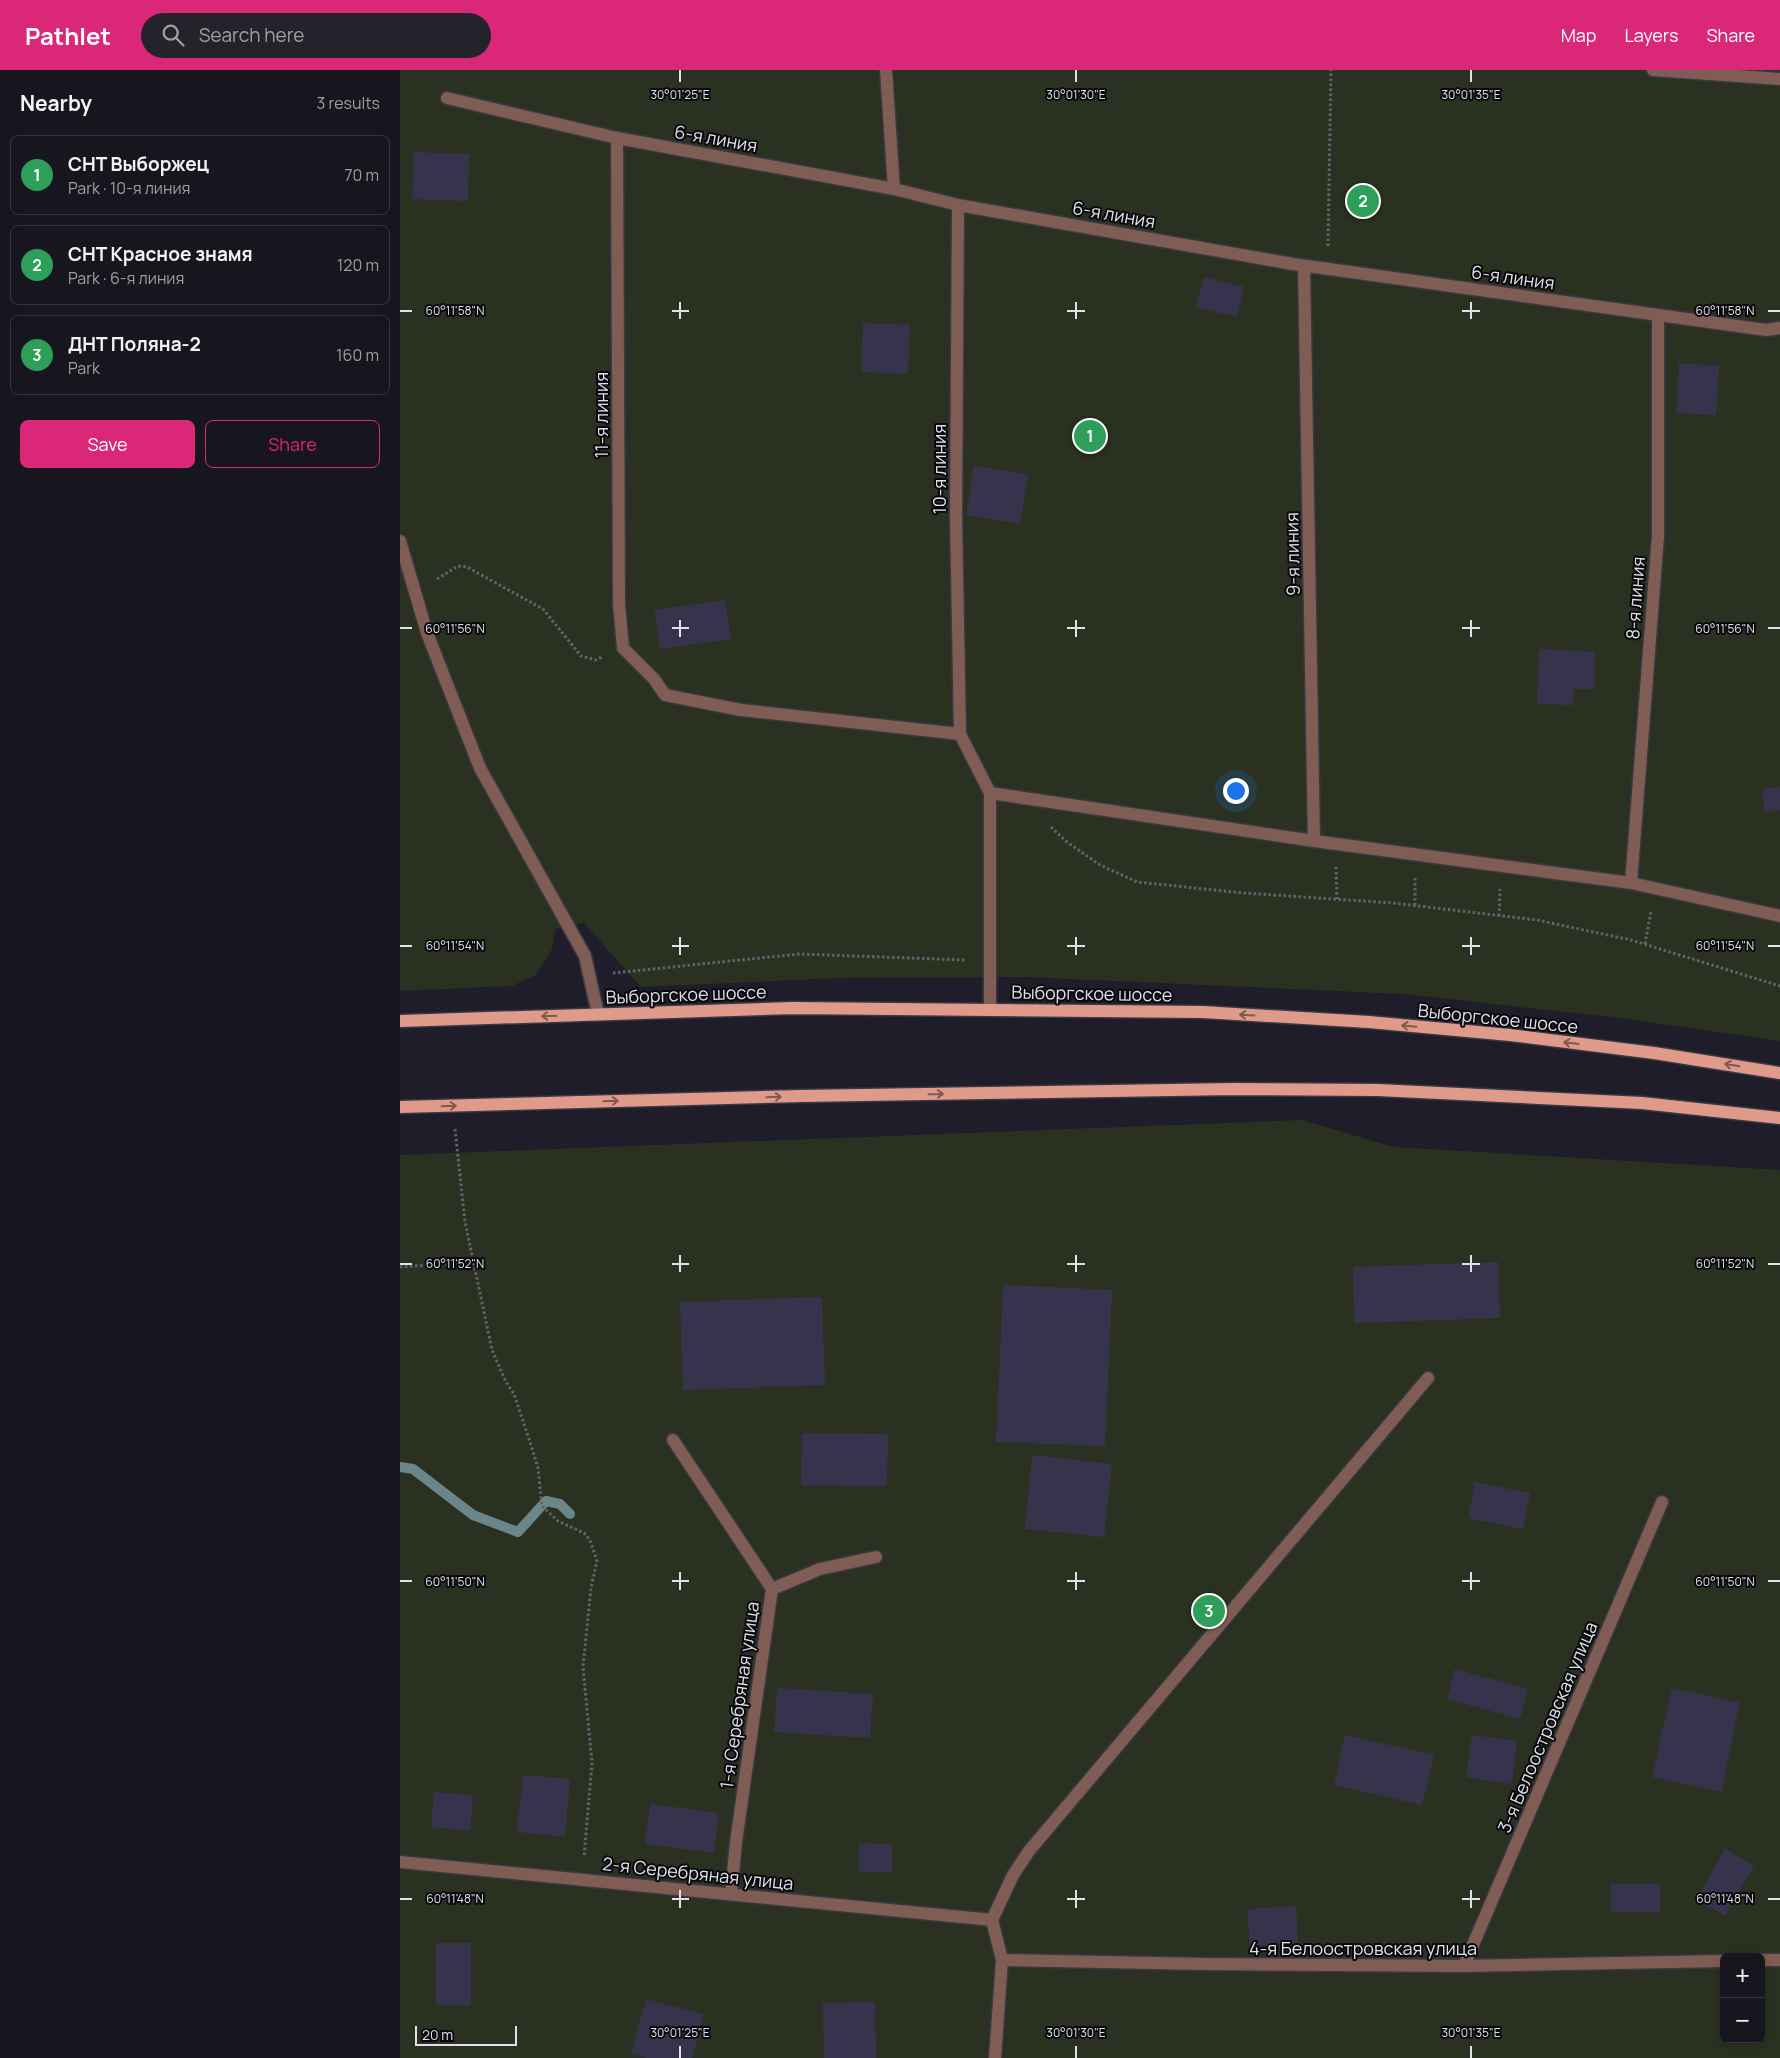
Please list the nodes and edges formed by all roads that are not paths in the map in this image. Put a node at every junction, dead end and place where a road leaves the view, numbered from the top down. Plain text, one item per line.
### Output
1 (886, 70) edge
2 (1654, 70) edge
3 (1780, 79) edge
4 (447, 98) dead end
5 (617, 138) junction
6 (894, 189) junction
7 (958, 205) junction
8 (1304, 266) junction
9 (1658, 316) junction
10 (1780, 328) edge
11 (400, 541) edge
12 (960, 734) junction
13 (990, 794) junction
14 (1314, 842) junction
15 (1631, 883) junction
16 (1780, 916) edge
17 (990, 1009) junction
18 (598, 1014) junction
19 (400, 1021) edge
20 (1780, 1073) edge
21 (400, 1107) edge
22 (1780, 1118) edge
23 (1428, 1378) dead end
24 (673, 1440) dead end
25 (1662, 1502) dead end
26 (876, 1557) dead end
27 (772, 1589) junction
28 (400, 1862) edge
29 (731, 1894) junction
30 (992, 1920) junction
31 (1002, 1960) junction
32 (1765, 1960) edge
33 (1780, 1960) edge
34 (1720, 1961) edge
35 (1464, 1966) junction
36 (995, 2058) edge

1 - 6 street
2 - 3 street
4 - 5 street, 6-я линия
5 - 6 street, 6-я линия
5 - 12 street, 11-я линия
6 - 7 street, 6-я линия
7 - 8 street, 6-я линия
7 - 12 street, 10-я линия
8 - 9 street, 6-я линия
8 - 14 street, 9-я линия
9 - 10 street, 6-я линия
9 - 15 street, 8-я линия
11 - 18 street
12 - 13 street
13 - 14 street
13 - 17 street
14 - 15 street
15 - 16 street
17 - 18 main road, Выборгское шоссе
20 -> 17 main road, Выборгское шоссе
18 -> 19 main road, Выборгское шоссе
21 -> 22 main road
23 - 30 street
24 - 27 street, 1-я Серебряная улица
25 - 35 street, 3-я Белоостровская улица
26 - 27 street
27 - 29 street, 1-я Серебряная улица
28 - 29 street, 2-я Серебряная улица
29 - 30 street, 2-я Серебряная улица
30 - 31 street
31 - 35 street, 4-я Белоостровская улица
31 - 36 street
32 - 33 street
34 - 35 street, 4-я Белоостровская улица

